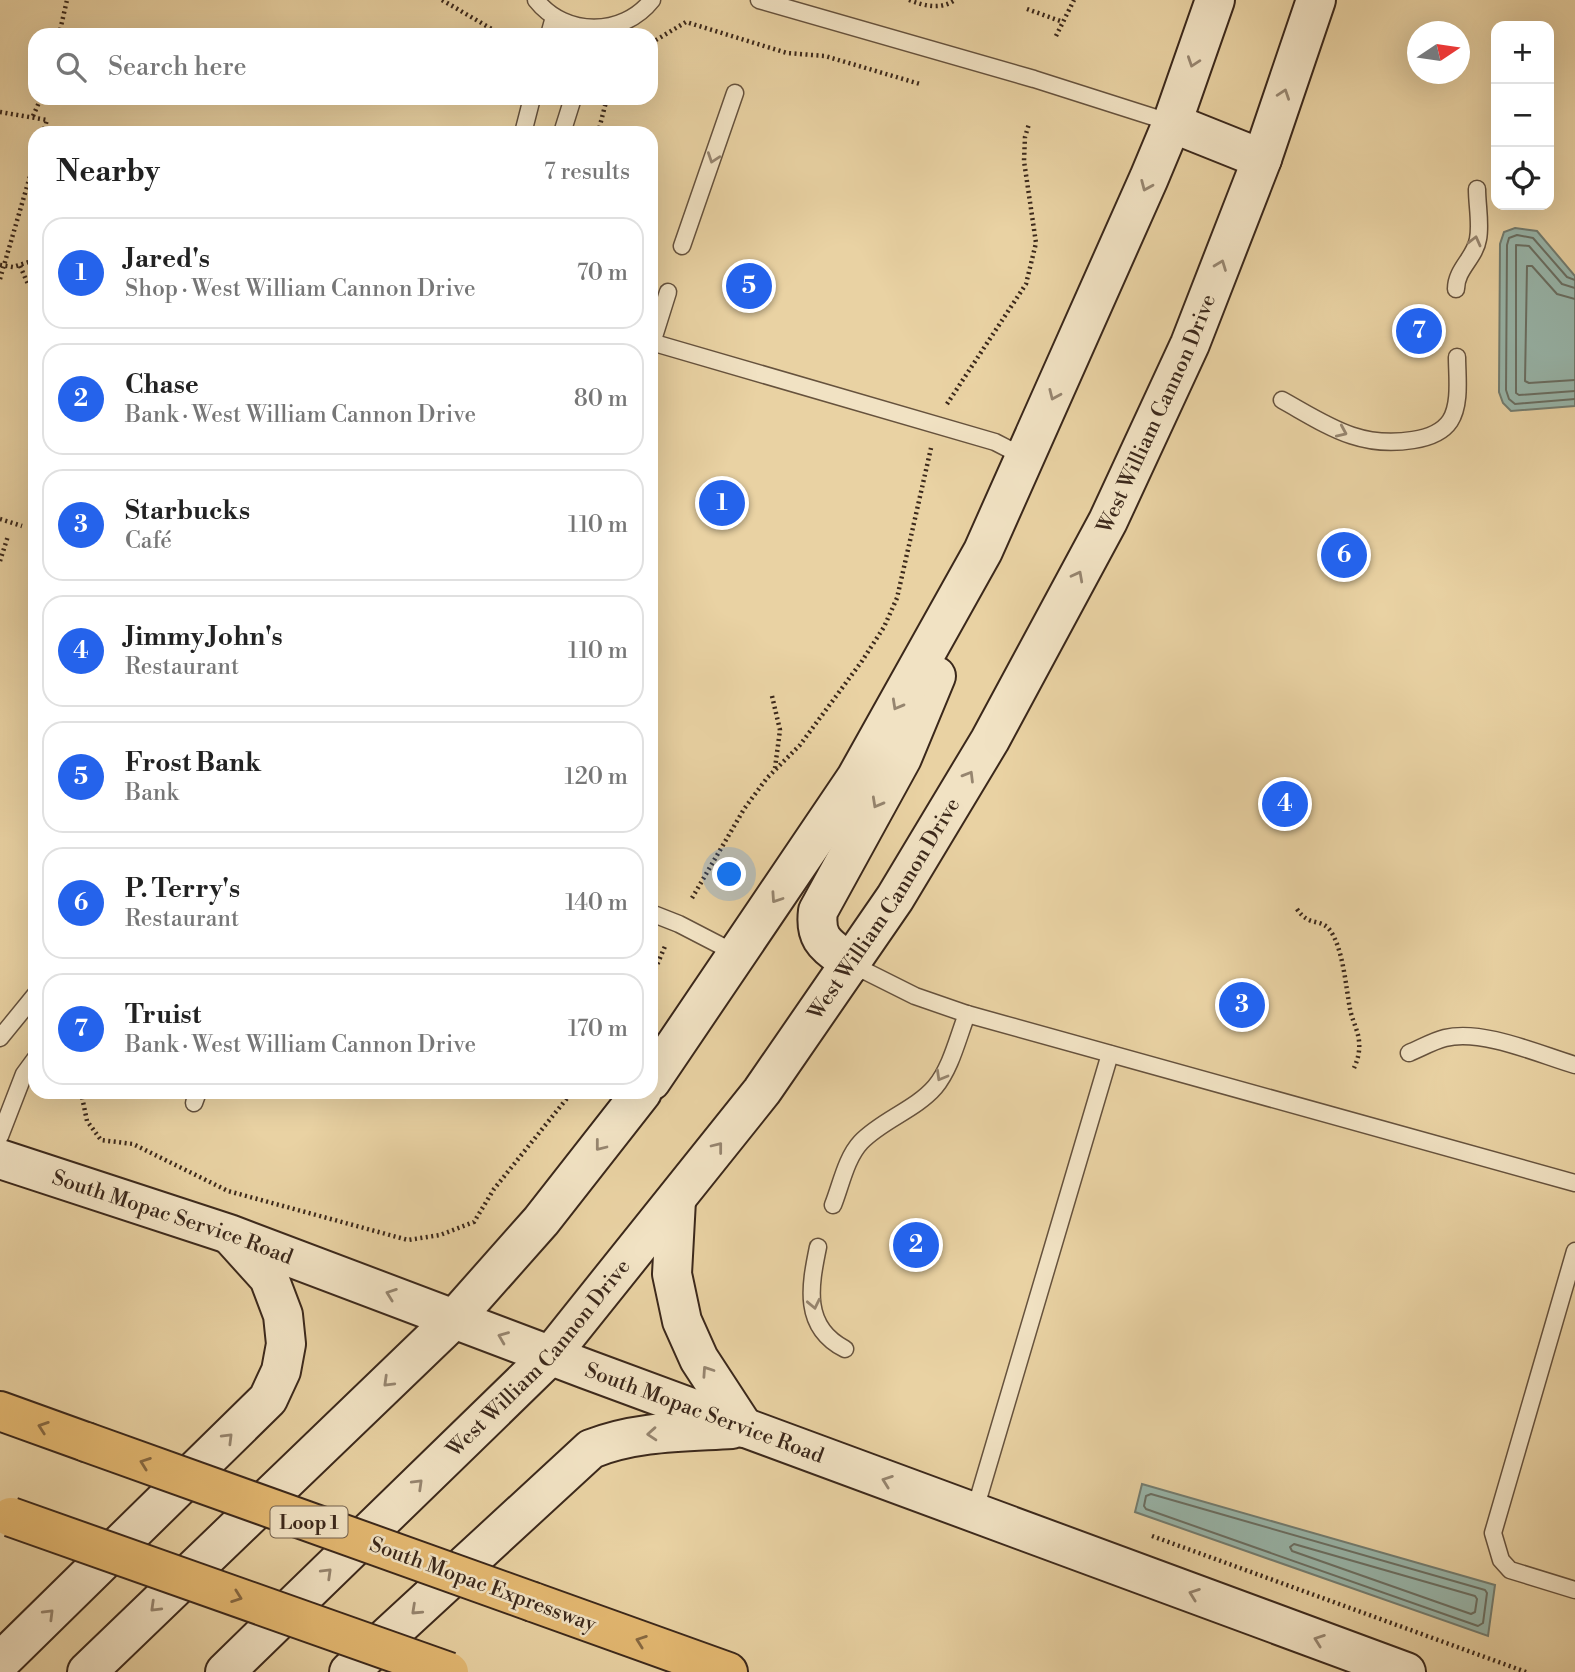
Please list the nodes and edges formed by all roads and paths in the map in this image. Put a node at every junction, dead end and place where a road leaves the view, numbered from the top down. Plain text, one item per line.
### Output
1 (67, 0) edge
2 (442, 0) edge
3 (536, 0) edge
4 (652, 0) edge
5 (759, 0) edge
6 (909, 0) edge
7 (955, 0) edge
8 (1074, 0) edge
9 (1215, 0) edge
10 (1316, 0) edge
11 (1027, 9) dead end
12 (554, 17) junction
13 (1063, 22) junction
14 (61, 28) edge
15 (490, 28) edge
16 (551, 28) edge
17 (587, 28) edge
18 (610, 28) edge
19 (1056, 36) dead end
20 (658, 39) edge
21 (920, 84) dead end
22 (735, 93) dead end
23 (38, 105) edge
24 (530, 105) edge
25 (571, 105) edge
26 (605, 105) edge
27 (0, 112) edge
28 (33, 117) junction
29 (1172, 123) junction
30 (1029, 124) dead end
31 (45, 126) edge
32 (525, 126) edge
33 (564, 126) edge
34 (600, 126) edge
35 (1262, 159) junction
36 (28, 181) edge
37 (1477, 189) dead end
38 (682, 246) dead end
39 (28, 263) edge
40 (2, 265) edge
41 (20, 266) junction
42 (0, 279) edge
43 (28, 284) edge
44 (1456, 289) dead end
45 (668, 292) dead end
46 (658, 321) edge
47 (658, 344) edge
48 (1457, 357) dead end
49 (1282, 400) dead end
50 (947, 404) dead end
51 (932, 448) dead end
52 (1026, 458) junction
53 (0, 519) edge
54 (22, 526) dead end
55 (8, 536) dead end
56 (0, 561) edge
57 (954, 603) junction
58 (772, 696) dead end
59 (775, 770) junction
60 (692, 898) dead end
61 (1297, 909) dead end
62 (658, 916) edge
63 (666, 944) dead end
64 (738, 954) junction
65 (658, 956) edge
66 (851, 964) junction
67 (28, 1004) edge
68 (967, 1014) junction
69 (0, 1038) edge
70 (1409, 1053) dead end
71 (1110, 1054) junction
72 (1575, 1065) edge
73 (1354, 1068) dead end
74 (28, 1069) edge
75 (658, 1071) edge
76 (83, 1099) edge
77 (566, 1099) edge
78 (637, 1099) edge
79 (0, 1136) edge
80 (0, 1158) edge
81 (1575, 1183) edge
82 (676, 1200) junction
83 (833, 1205) dead end
84 (229, 1234) junction
85 (818, 1247) dead end
86 (1575, 1251) edge
87 (455, 1318) junction
88 (845, 1349) dead end
89 (550, 1356) junction
90 (0, 1411) edge
91 (744, 1428) junction
92 (974, 1513) junction
93 (6, 1515) edge
94 (1140, 1532) dead end
95 (1575, 1590) edge
96 (0, 1662) edge
97 (87, 1672) edge
98 (225, 1672) edge
99 (349, 1672) edge
100 (449, 1672) edge
101 (728, 1672) edge
102 (1406, 1672) edge
103 (1527, 1672) edge

1 - 14 path
2 - 15 path
3 - 12 lane
4 - 18 lane
5 - 29 lane
6 - 7 path
8 - 13 path
9 -> 29 main road
35 -> 10 main road, West William Cannon Drive
11 - 13 path
12 - 16 lane
12 - 17 lane
13 - 19 path
20 - 21 path
22 -> 38 lane
23 - 28 path
24 - 32 lane
25 - 33 lane
26 - 34 path
27 - 28 path
28 - 31 path
29 - 35 main road
29 -> 52 main road
30 - 50 path
66 -> 35 main road, West William Cannon Drive
36 - 40 path
44 -> 37 lane
39 - 41 path
40 - 41 path
40 - 42 path
41 - 43 path
45 - 46 lane
47 - 52 lane
49 -> 48 lane
51 - 59 path
52 - 57 main road
53 - 54 path
55 - 56 path
57 -> 64 main road
57 -> 66 main road
58 - 59 path
59 - 60 path
61 - 73 path
62 - 64 lane
63 - 65 path
64 - 75 main road
66 - 68 lane
82 -> 66 main road, West William Cannon Drive
67 - 69 lane
68 - 71 lane
68 -> 83 lane
70 - 72 lane
71 - 81 lane
71 - 92 lane
74 - 79 lane
76 - 77 path
78 -> 87 main road
80 - 84 main road, South Mopac Service Road
82 - 89 main road, West William Cannon Drive
91 -> 82 main road
87 -> 84 main road, South Mopac Service Road
96 -> 84 main road
85 -> 88 lane
86 - 95 lane
89 -> 87 main road, South Mopac Service Road
87 -> 97 main road
89 - 91 main road, South Mopac Service Road
98 -> 89 main road, West William Cannon Drive
101 -> 90 highway, South Mopac Expressway / Loop 1, bridge
92 -> 91 main road, South Mopac Service Road
91 -> 99 main road
102 -> 92 main road, South Mopac Service Road
93 -> 100 highway, bridge
94 - 103 path

